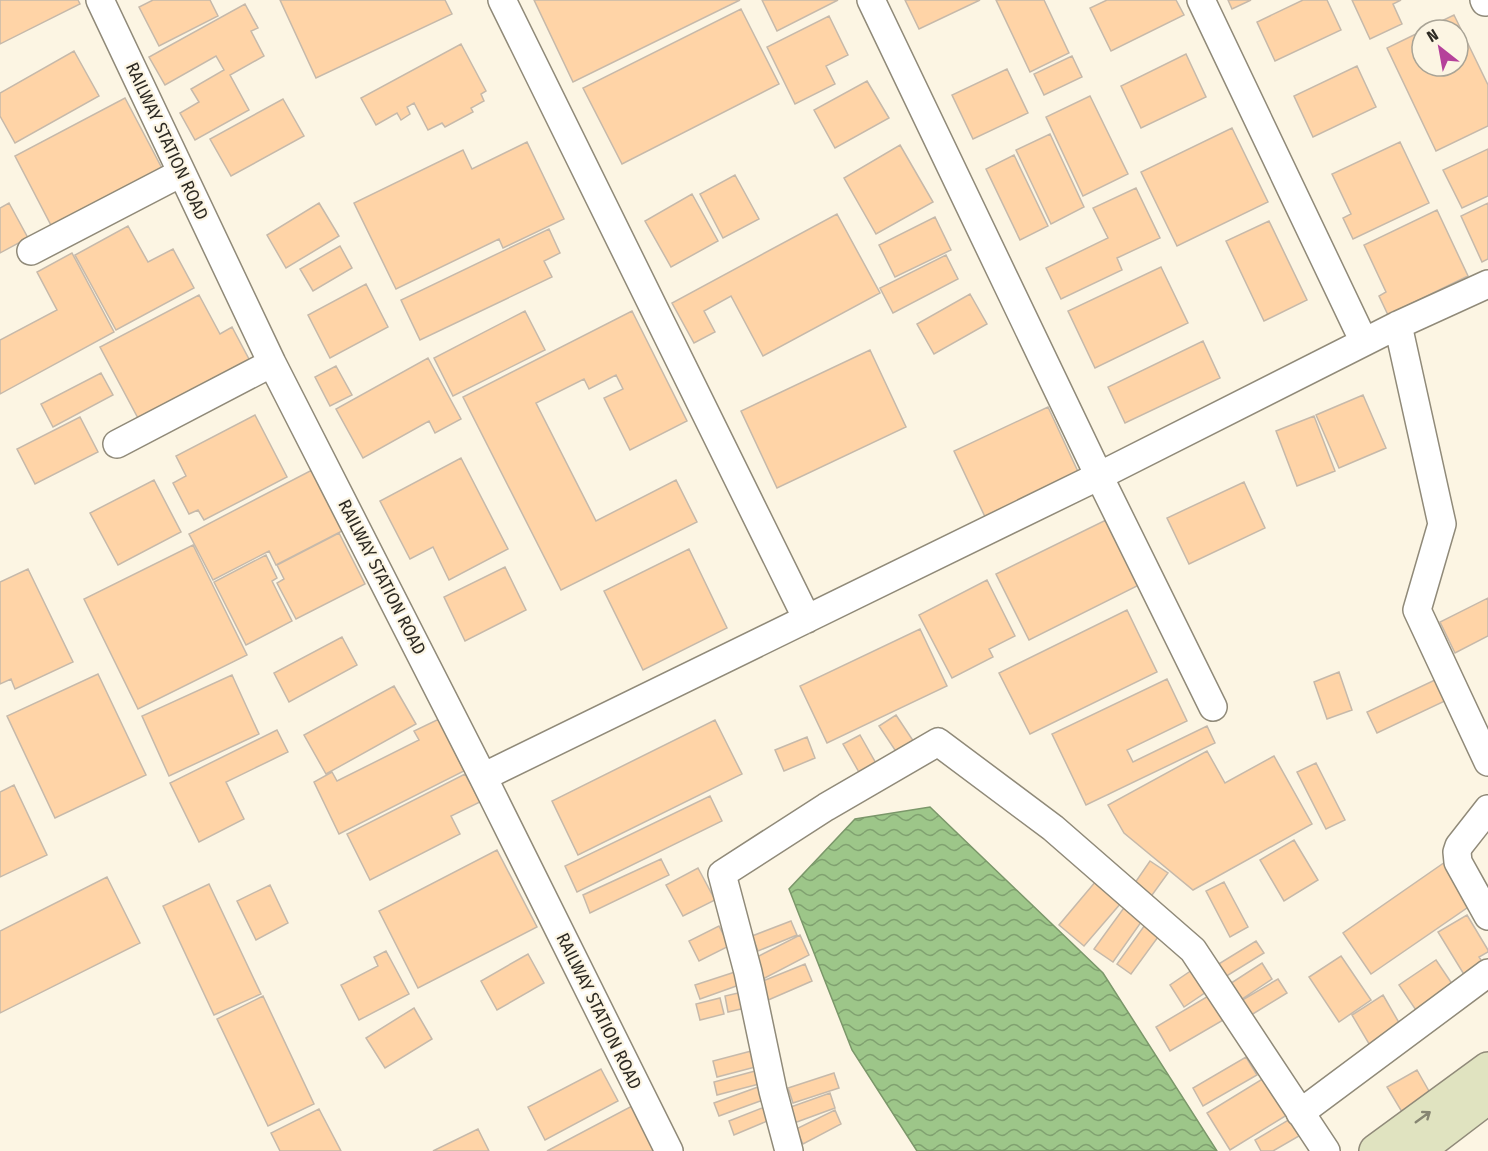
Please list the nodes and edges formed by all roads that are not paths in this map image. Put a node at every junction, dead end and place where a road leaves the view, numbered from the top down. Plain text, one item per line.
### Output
1 (100, 0) edge
2 (502, 0) edge
3 (871, 0) edge
4 (1201, 0) edge
5 (181, 173) junction
6 (31, 251) dead end
7 (1486, 290) edge
8 (1398, 325) junction
9 (1364, 342) junction
10 (272, 363) junction
11 (117, 444) dead end
12 (1099, 476) junction
13 (807, 619) junction
14 (1213, 707) dead end
15 (1488, 762) edge
16 (483, 777) junction
17 (1488, 809) edge
18 (1488, 916) edge
19 (1488, 973) edge
20 (1488, 1070) edge
21 (1488, 1097) edge
22 (1300, 1113) junction
23 (669, 1151) edge
24 (789, 1151) edge
25 (1326, 1151) edge
26 (1376, 1151) edge
27 (1417, 1151) edge

1 - 5 street, RAILWAY STATION ROAD
2 - 13 street
3 - 12 street
4 - 9 street
5 - 6 street
5 - 10 street, RAILWAY STATION ROAD
7 - 8 street
8 - 9 street
8 - 15 street
9 - 12 street
10 - 11 street
10 - 16 street, RAILWAY STATION ROAD
12 - 13 street
12 - 14 street
13 - 16 street
16 - 23 street, RAILWAY STATION ROAD
17 - 18 street
19 - 22 street
26 -> 20 main road
21 - 27 main road
22 - 24 street
22 - 25 street

